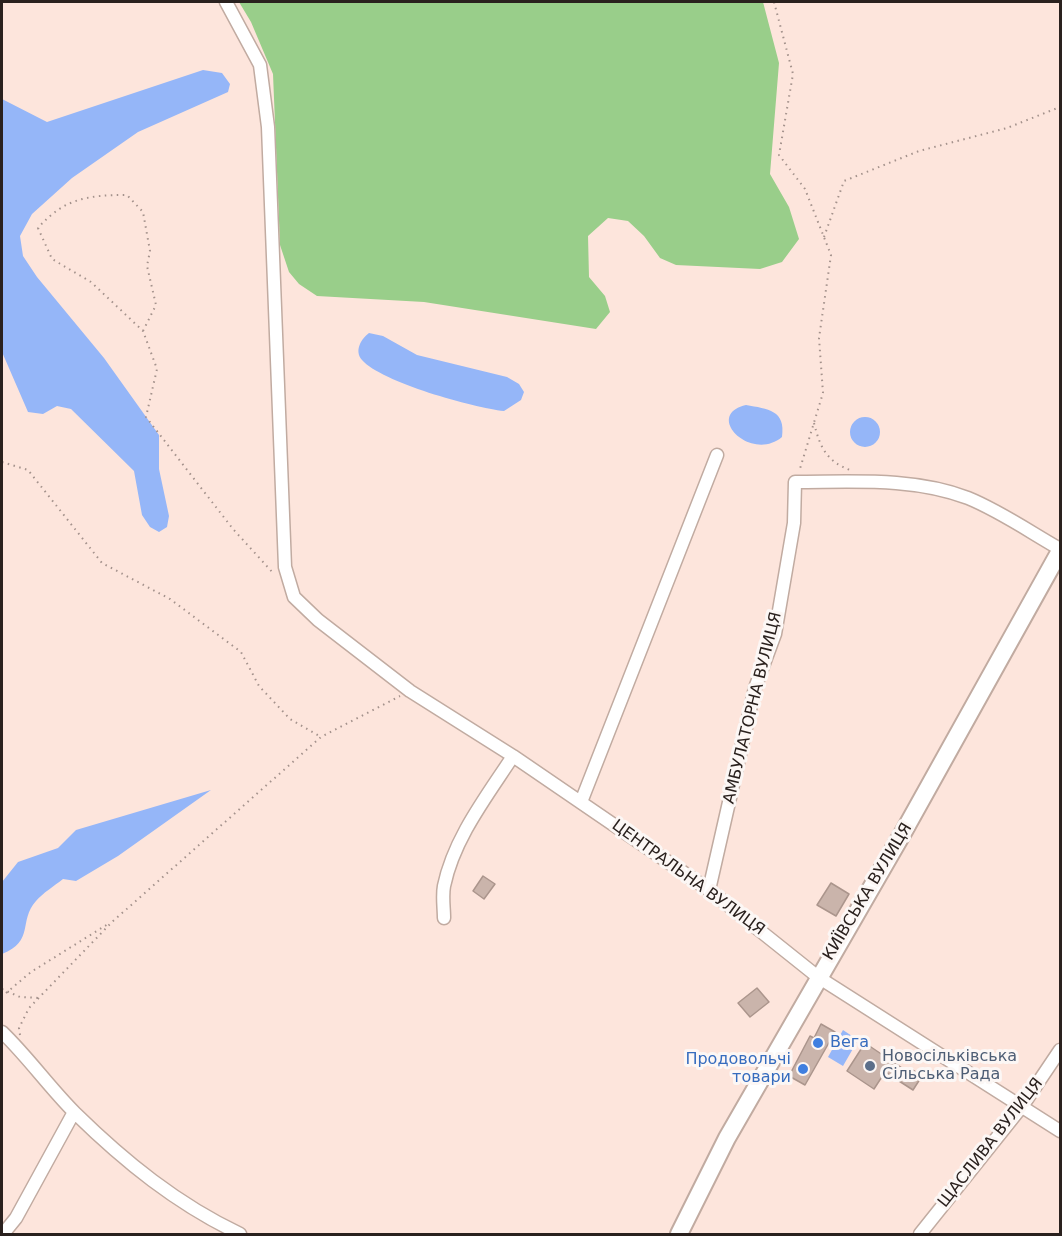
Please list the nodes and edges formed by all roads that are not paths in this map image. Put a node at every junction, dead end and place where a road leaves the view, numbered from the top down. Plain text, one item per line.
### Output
1 (226, 2) edge
2 (717, 455) dead end
3 (1060, 550) edge
4 (513, 756) junction
5 (581, 802) junction
6 (709, 890) junction
7 (444, 918) dead end
8 (818, 976) junction
9 (2, 1032) edge
10 (1060, 1050) edge
11 (1023, 1105) junction
12 (74, 1112) junction
13 (1060, 1131) edge
14 (3, 1234) edge
15 (240, 1234) edge
16 (679, 1234) edge
17 (920, 1234) edge

1 - 4 street, ЦЕНТРАЛЬНА ВУЛИЦЯ
2 - 5 street
3 - 6 street, АМБУЛАТОРНА ВУЛИЦЯ
3 - 8 street, КИЇВСЬКА ВУЛИЦЯ
4 - 5 street, ЦЕНТРАЛЬНА ВУЛИЦЯ
4 - 7 street
5 - 6 street, ЦЕНТРАЛЬНА ВУЛИЦЯ
6 - 8 street, ЦЕНТРАЛЬНА ВУЛИЦЯ
8 - 11 street, ЦЕНТРАЛЬНА ВУЛИЦЯ
8 - 16 street, КИЇВСЬКА ВУЛИЦЯ
9 - 12 street
10 - 11 street, ЩАСЛИВА ВУЛИЦЯ
11 - 13 street, ЦЕНТРАЛЬНА ВУЛИЦЯ
11 - 17 street, ЩАСЛИВА ВУЛИЦЯ
12 - 14 street
12 - 15 street

